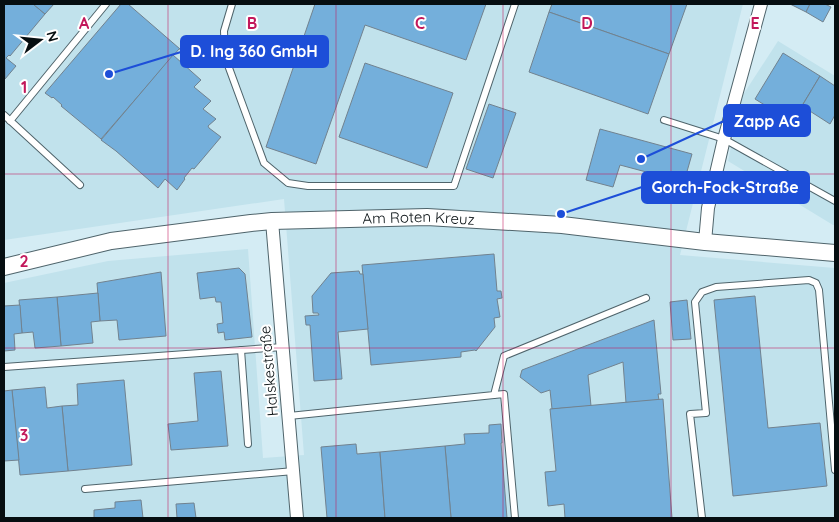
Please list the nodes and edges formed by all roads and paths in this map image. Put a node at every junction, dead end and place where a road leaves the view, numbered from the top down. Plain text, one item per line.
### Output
1 (106, 4) edge
2 (232, 4) edge
3 (515, 4) edge
4 (762, 4) edge
5 (4, 115) edge
6 (664, 120) dead end
7 (10, 121) junction
8 (724, 139) junction
9 (80, 185) dead end
10 (835, 201) edge
11 (272, 221) junction
12 (705, 242) junction
13 (835, 253) edge
14 (4, 267) edge
15 (646, 298) dead end
16 (283, 347) junction
17 (241, 350) junction
18 (4, 367) edge
19 (494, 395) junction
20 (289, 416) junction
21 (248, 444) dead end
22 (835, 470) edge
23 (294, 471) junction
24 (85, 489) dead end
25 (297, 518) edge
26 (515, 518) edge
27 (702, 518) edge

1 - 7 lane
2 - 3 lane
4 - 8 street
5 - 7 lane
6 - 8 lane
7 - 9 lane
8 - 10 lane
8 - 12 street
11 - 12 street, Am Roten Kreuz
11 - 14 street, Am Roten Kreuz
11 - 16 street, Halskestraße
12 - 13 street, Am Roten Kreuz
15 - 19 lane
16 - 17 lane
16 - 20 street, Halskestraße
17 - 18 lane
17 - 21 lane
19 - 20 lane
19 - 26 lane
20 - 23 street, Halskestraße
22 - 27 lane
23 - 24 lane
23 - 25 street, Halskestraße

